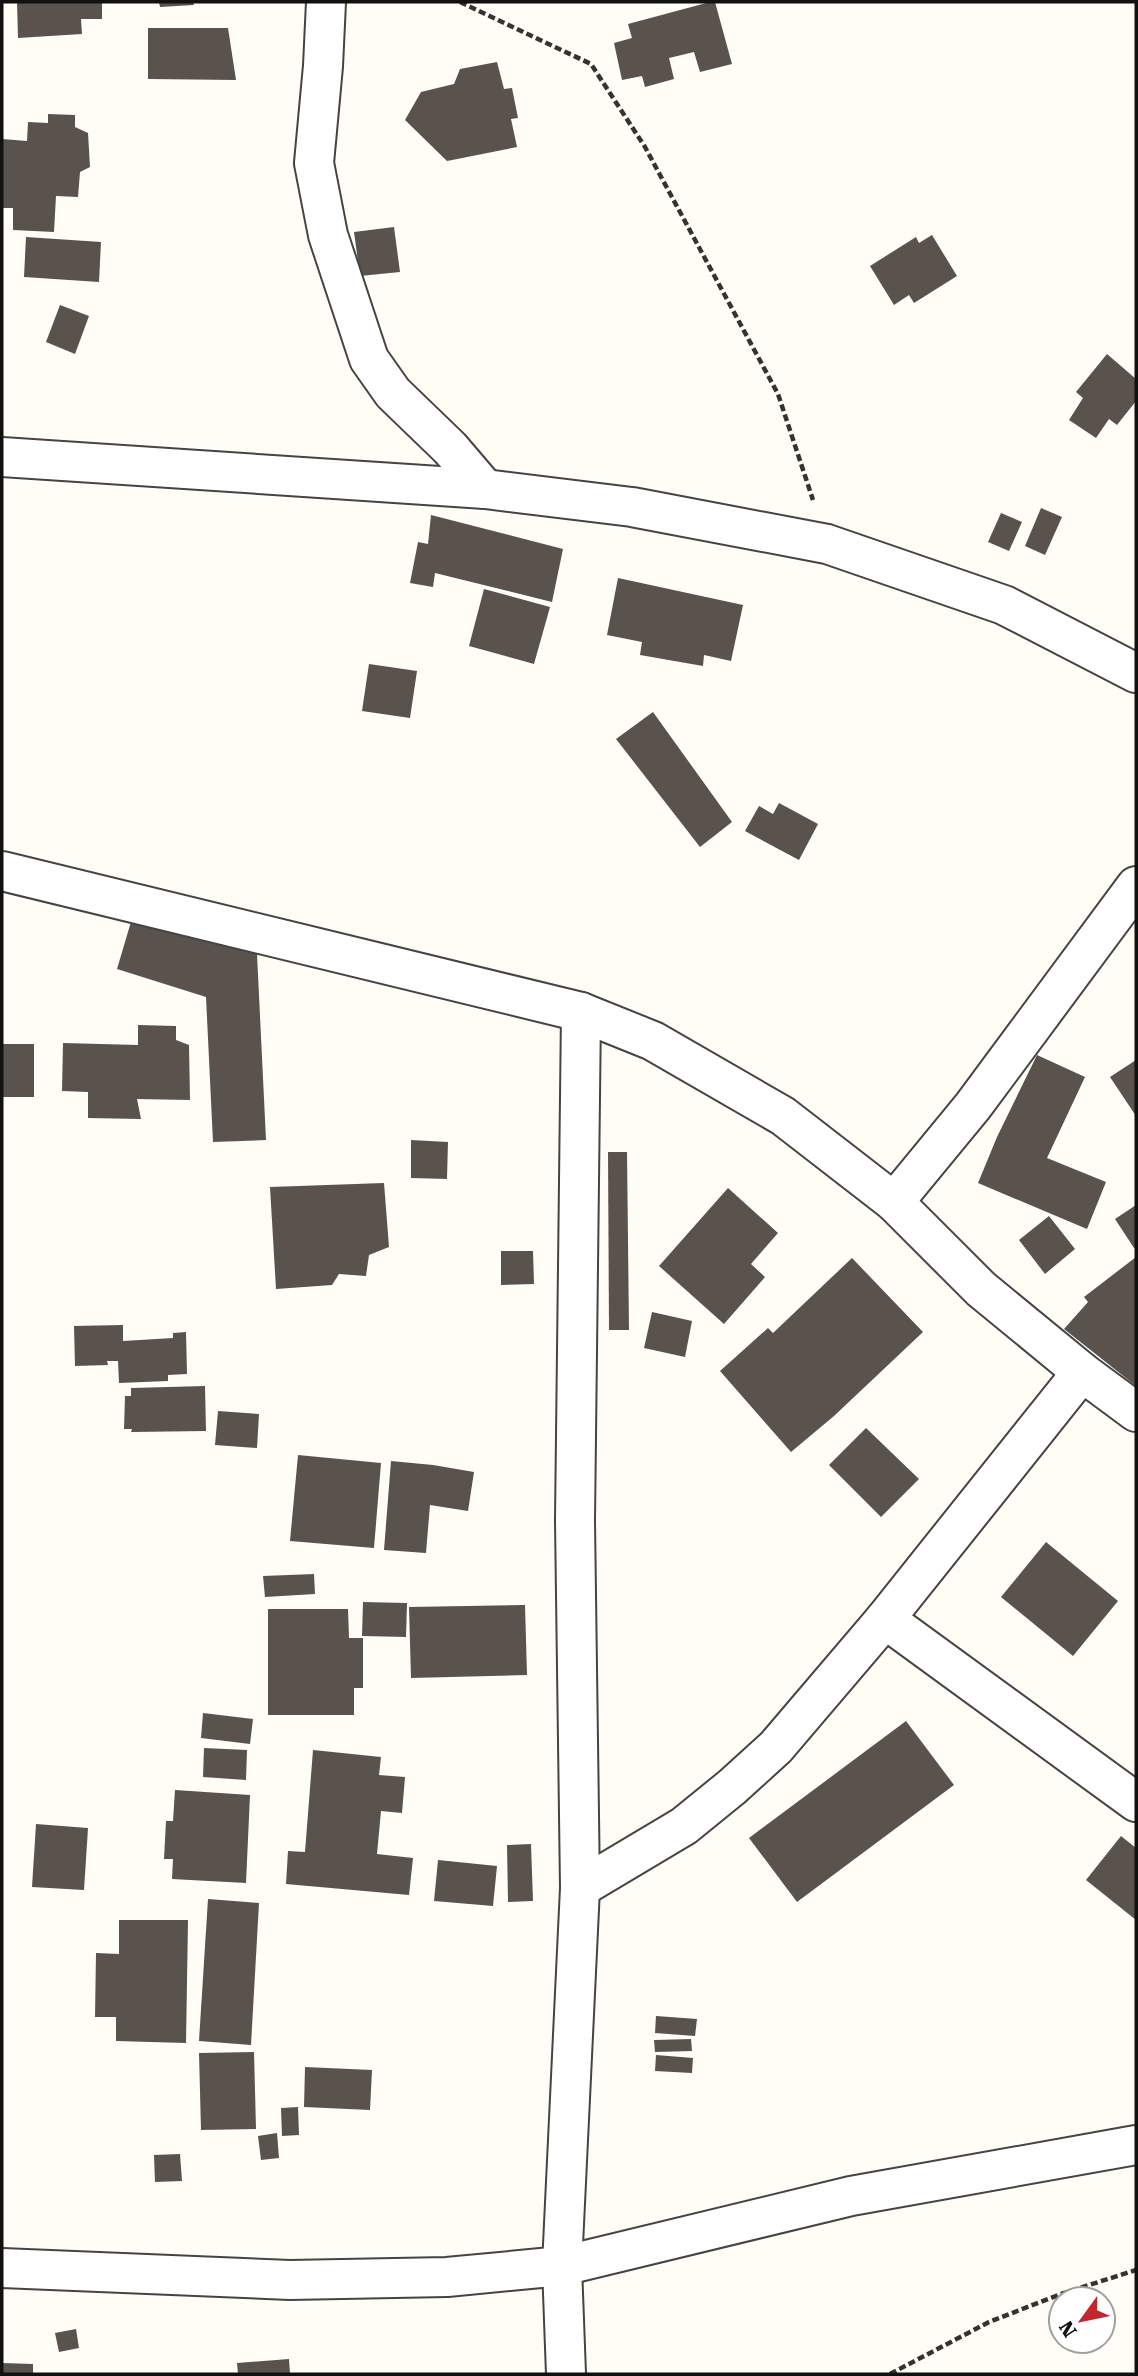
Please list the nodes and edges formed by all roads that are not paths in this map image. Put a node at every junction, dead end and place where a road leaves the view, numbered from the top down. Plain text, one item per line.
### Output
1 (326, 2) edge
2 (2, 457) edge
3 (485, 489) junction
4 (1136, 673) edge
5 (2, 871) edge
6 (1136, 886) edge
7 (580, 1012) junction
8 (894, 1202) junction
9 (1082, 1372) junction
10 (1136, 1412) edge
11 (885, 1619) junction
12 (1136, 1802) edge
13 (580, 1888) junction
14 (1136, 2145) edge
15 (562, 2266) junction
16 (2, 2268) edge
17 (566, 2374) edge

1 - 3 street
2 - 3 street
3 - 4 street
5 - 7 street
6 - 8 street
7 - 8 street
7 - 13 street
8 - 9 street
9 - 10 street
9 - 11 street
11 - 12 street
11 - 13 street
13 - 15 street
14 - 15 street
15 - 16 street
15 - 17 street

